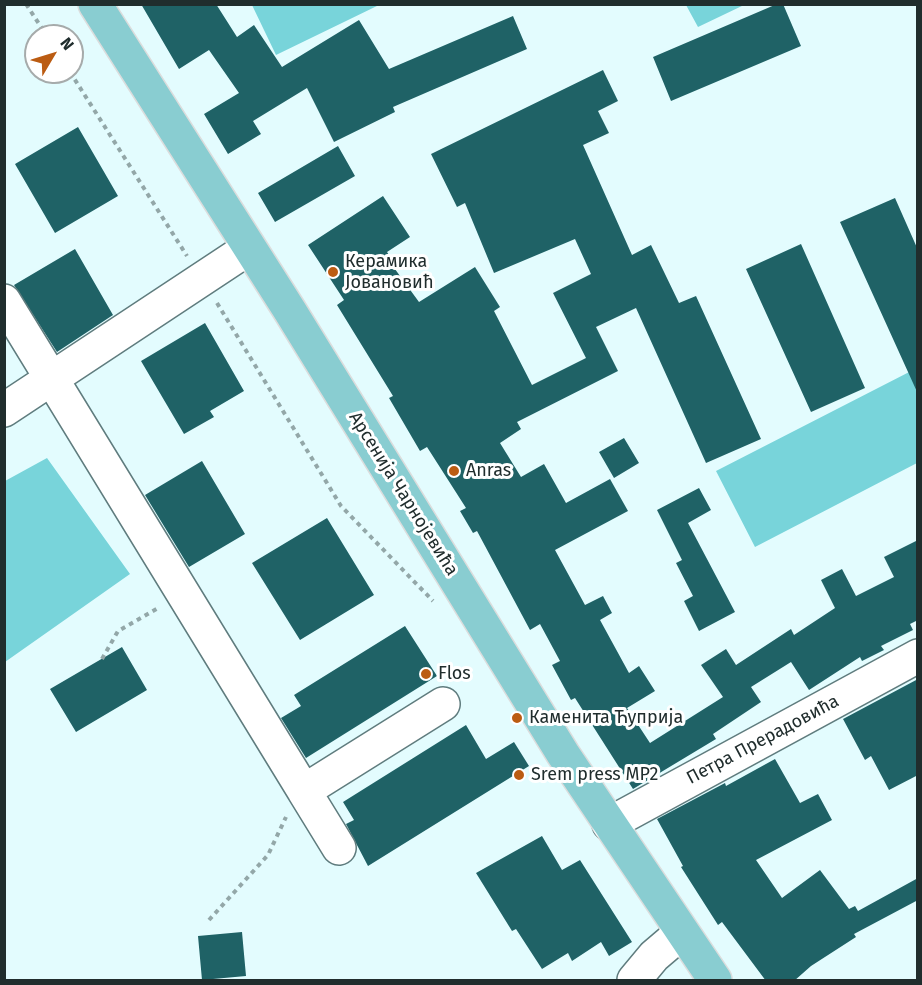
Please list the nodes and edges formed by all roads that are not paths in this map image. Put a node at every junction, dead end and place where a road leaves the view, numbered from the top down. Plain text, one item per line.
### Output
1 (95, 4) edge
2 (249, 248) junction
3 (4, 300) edge
4 (52, 381) junction
5 (4, 410) edge
6 (918, 656) edge
7 (443, 704) dead end
8 (304, 791) junction
9 (609, 825) junction
10 (339, 848) dead end
11 (681, 933) junction
12 (634, 981) edge
13 (715, 981) edge

1 - 2 main road, Арсенија Чарнојевића
2 - 4 street
2 - 9 main road, Арсенија Чарнојевића
3 - 4 street
4 - 5 street
4 - 8 street
6 - 9 street, Петра Прерадовића
7 - 8 street
8 - 10 street
9 - 11 main road, Арсенија Чарнојевића
11 - 12 street
11 - 13 main road, Арсенија Чарнојевића

